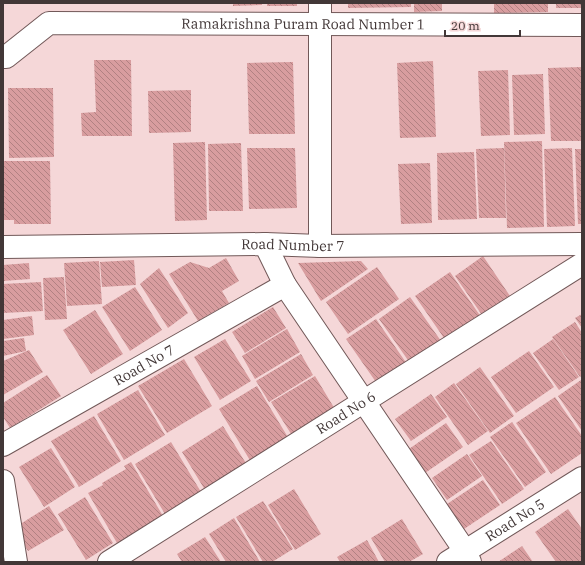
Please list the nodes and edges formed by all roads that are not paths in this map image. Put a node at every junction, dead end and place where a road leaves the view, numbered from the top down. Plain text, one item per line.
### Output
1 (320, 13) edge
2 (582, 24) edge
3 (3, 57) edge
4 (265, 244) junction
5 (582, 244) edge
6 (320, 246) junction
7 (3, 247) edge
8 (582, 264) edge
9 (285, 285) junction
10 (364, 401) junction
11 (3, 445) edge
12 (582, 478) edge
13 (3, 481) edge
14 (461, 558) edge
15 (16, 562) edge
16 (109, 562) edge

1 - 2 street, Ramakrishna Puram Road Number 1
1 - 3 street, Ramakrishna Puram Road Number 1
1 - 6 street
4 - 6 street, Road Number 7
4 - 7 street, Road Number 7
4 - 9 street
5 - 6 street, Road Number 7
8 - 10 street, Road No 6
9 - 10 street
9 - 11 street, Road No 7
10 - 14 street
10 - 16 street, Road No 6
12 - 14 street, Road No 5
13 - 15 street

